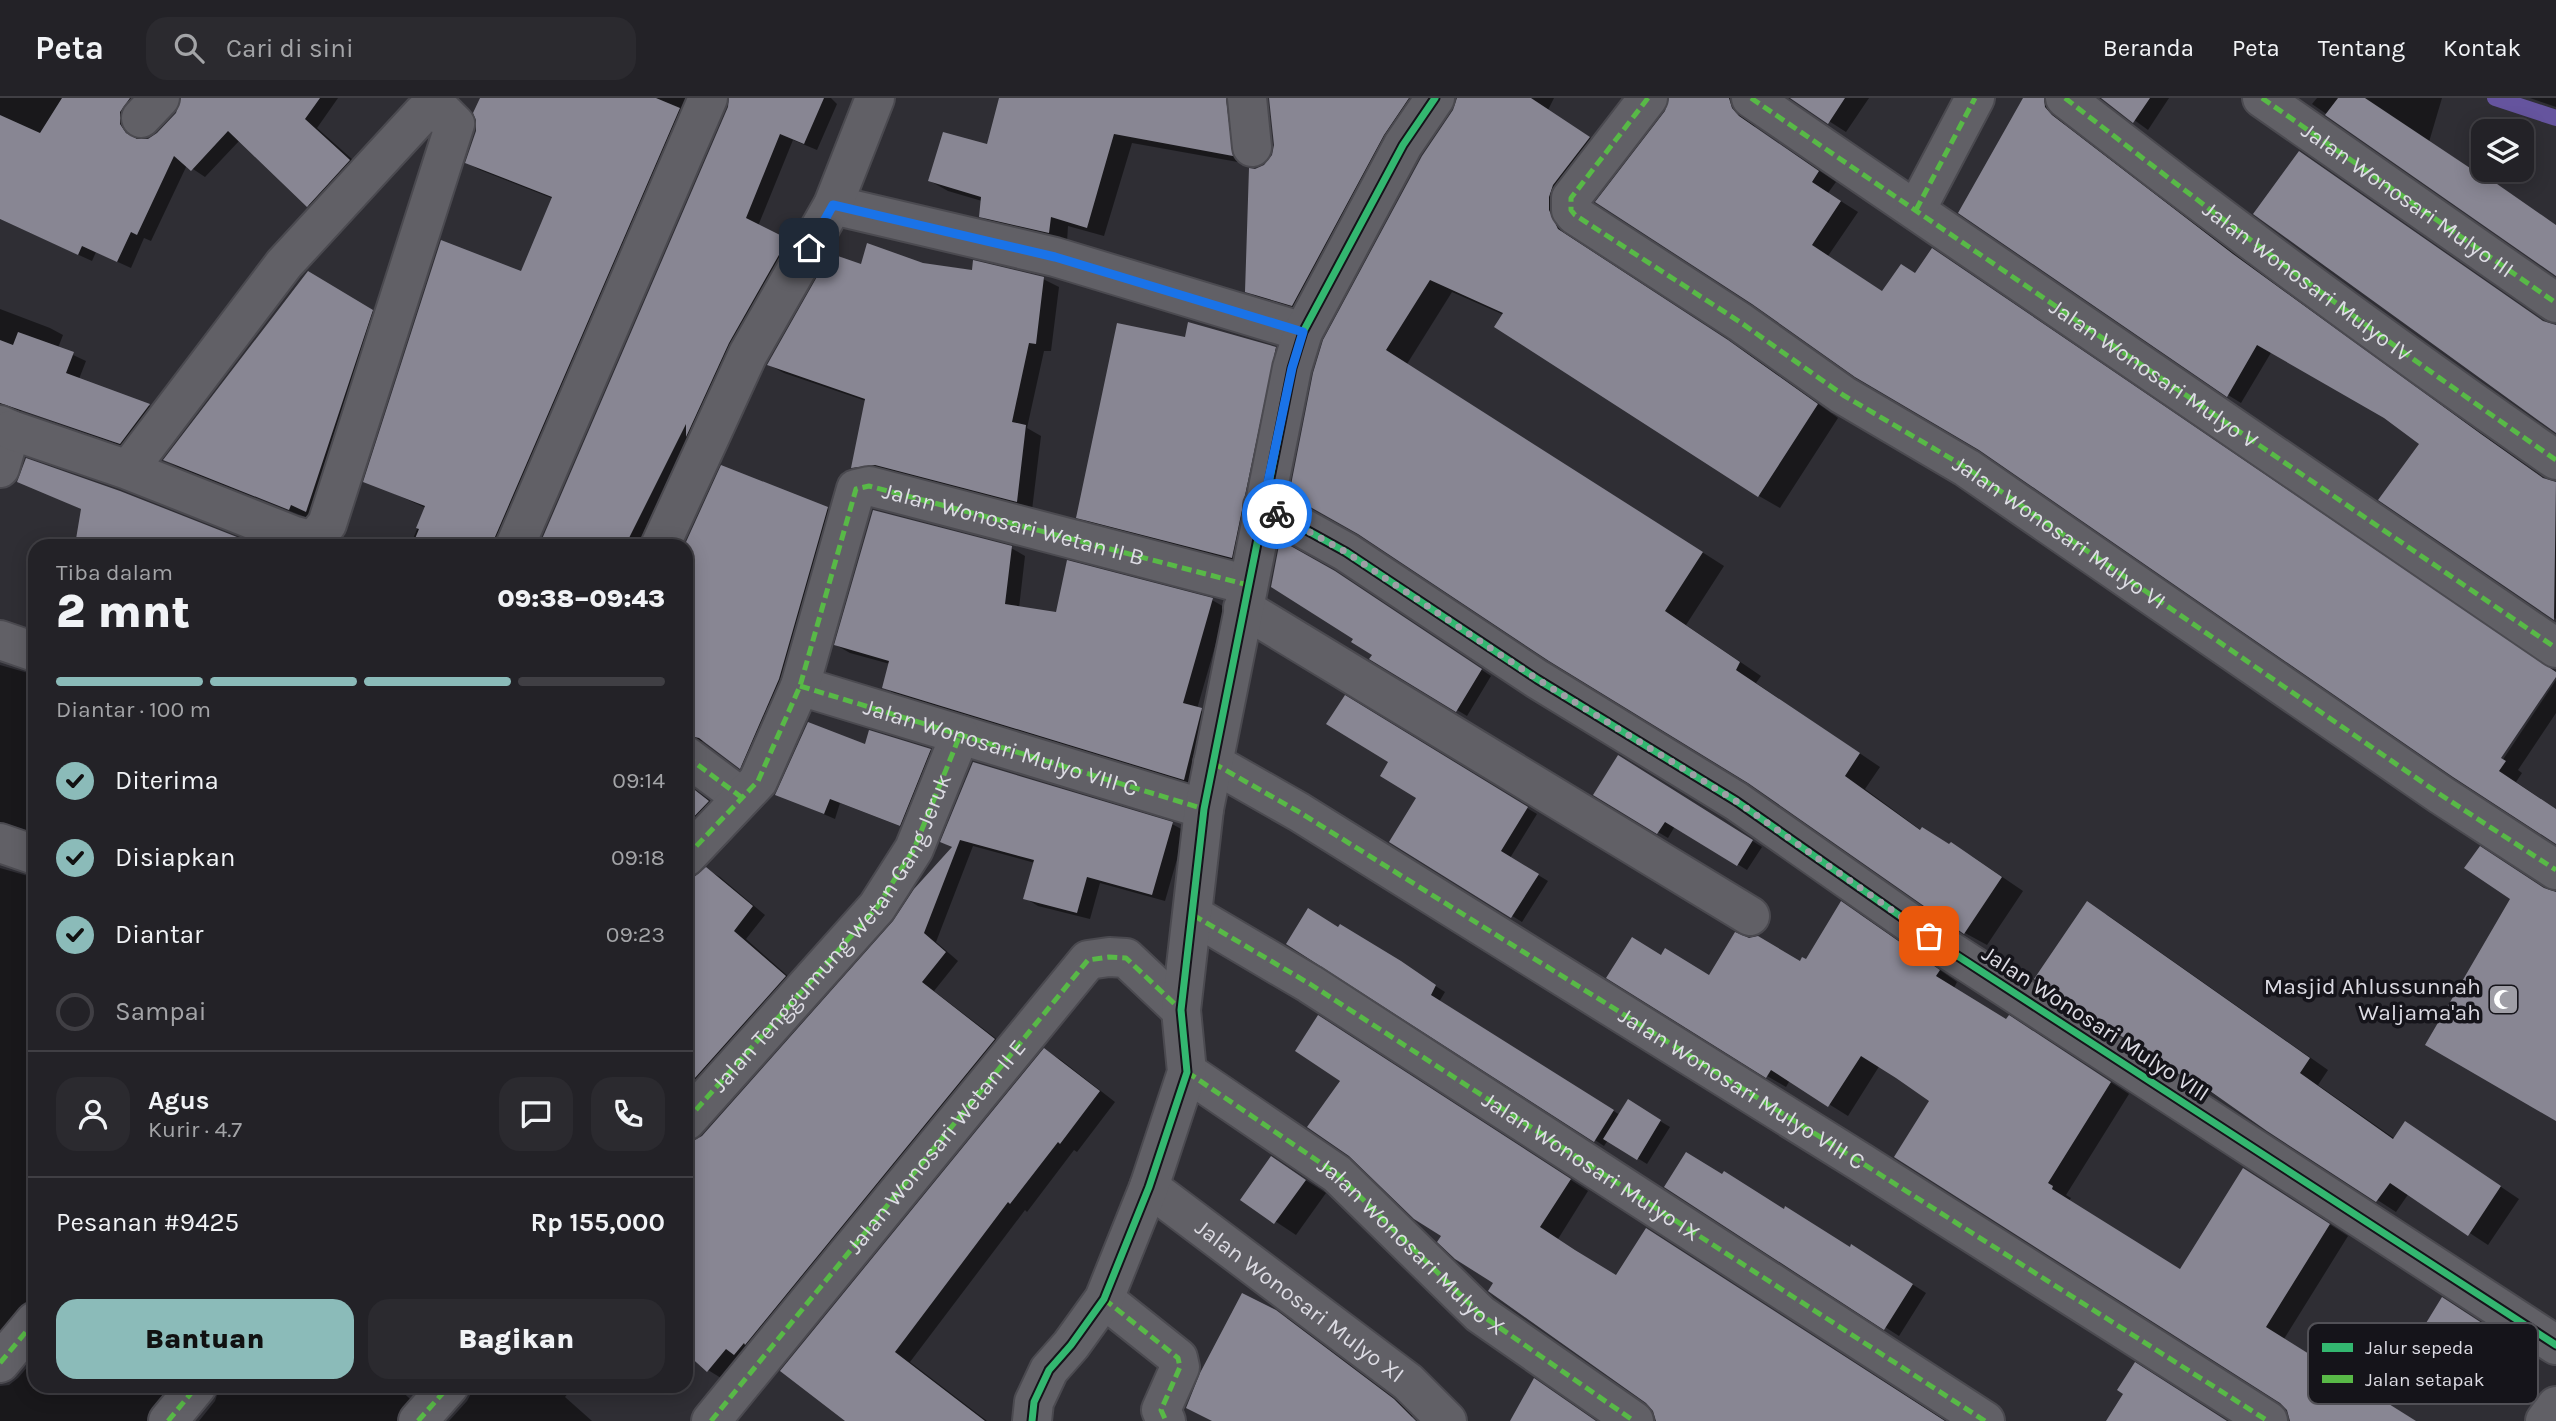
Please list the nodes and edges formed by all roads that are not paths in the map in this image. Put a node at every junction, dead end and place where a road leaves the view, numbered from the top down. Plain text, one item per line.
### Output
1 (708, 98) edge
2 (875, 98) edge
3 (1247, 98) edge
4 (1435, 98) edge
5 (1648, 98) edge
6 (1751, 98) edge
7 (1975, 98) edge
8 (2065, 98) edge
9 (2262, 98) edge
10 (1251, 147) dead end
11 (833, 205) junction
12 (1916, 211) junction
13 (2556, 303) edge
14 (1303, 332) junction
15 (5, 428) edge
16 (2556, 460) edge
17 (0, 468) edge
18 (128, 470) junction
19 (1263, 506) junction
20 (305, 539) edge
21 (315, 539) edge
22 (518, 539) edge
23 (663, 539) edge
24 (1246, 596) junction
25 (0, 640) edge
26 (2556, 648) edge
27 (28, 650) edge
28 (800, 686) junction
29 (960, 735) junction
30 (693, 761) edge
31 (1213, 763) junction
32 (741, 797) junction
33 (1204, 809) junction
34 (0, 844) edge
35 (693, 849) edge
36 (28, 853) edge
37 (2556, 870) edge
38 (1193, 915) junction
39 (1750, 916) dead end
40 (1181, 1010) junction
41 (1187, 1072) junction
42 (693, 1113) edge
43 (1149, 1187) junction
44 (1104, 1300) junction
45 (2522, 1323) edge
46 (28, 1329) edge
47 (2538, 1333) edge
48 (2556, 1345) edge
49 (0, 1363) edge
50 (191, 1393) edge
51 (443, 1393) edge
52 (2556, 1406) edge
53 (168, 1421) edge
54 (418, 1421) edge
55 (711, 1421) edge
56 (1032, 1421) edge
57 (1166, 1421) edge
58 (1447, 1421) edge
59 (1634, 1421) edge
60 (1985, 1421) edge
61 (2268, 1421) edge
62 (2545, 1421) edge

1 - 22 street
2 - 11 street
3 - 10 street
4 - 14 street
5 - 37 street, Jalan Wonosari Mulyo VI
6 - 12 street, Jalan Wonosari Mulyo V
7 - 12 street
8 - 16 street, Jalan Wonosari Mulyo IV
9 - 13 street, Jalan Wonosari Mulyo III
11 - 14 street
11 - 23 street
12 - 26 street, Jalan Wonosari Mulyo V
14 - 19 street
15 - 17 street
15 - 18 street
18 - 20 street
18 - 21 street
19 - 24 street
19 - 45 street, Jalan Wonosari Mulyo VIII
24 - 28 street, Jalan Wonosari Wetan II B
24 - 31 street
24 - 39 street
25 - 27 street
28 - 29 street, Jalan Wonosari Mulyo VIII C
28 - 32 street, Jalan Wonosari Wetan II B
29 - 33 street, Jalan Wonosari Mulyo VIII C
29 - 42 street, Jalan Tenggumung Wetan Gang Jeruk
30 - 32 street
31 - 33 street
31 - 61 street, Jalan Wonosari Mulyo VIII C
32 - 35 street, Jalan Wonosari Wetan II B
33 - 38 street
34 - 36 street
38 - 40 street
38 - 60 street, Jalan Wonosari Mulyo IX
40 - 41 street
40 - 55 street, Jalan Wonosari Wetan II E
41 - 43 street
41 - 59 street, Jalan Wonosari Mulyo X
43 - 44 street
43 - 58 street, Jalan Wonosari Mulyo XI
44 - 56 street
44 - 57 street
46 - 49 street
47 - 48 street, Jalan Wonosari Mulyo VIII
50 - 53 street
51 - 54 street
52 - 62 street

